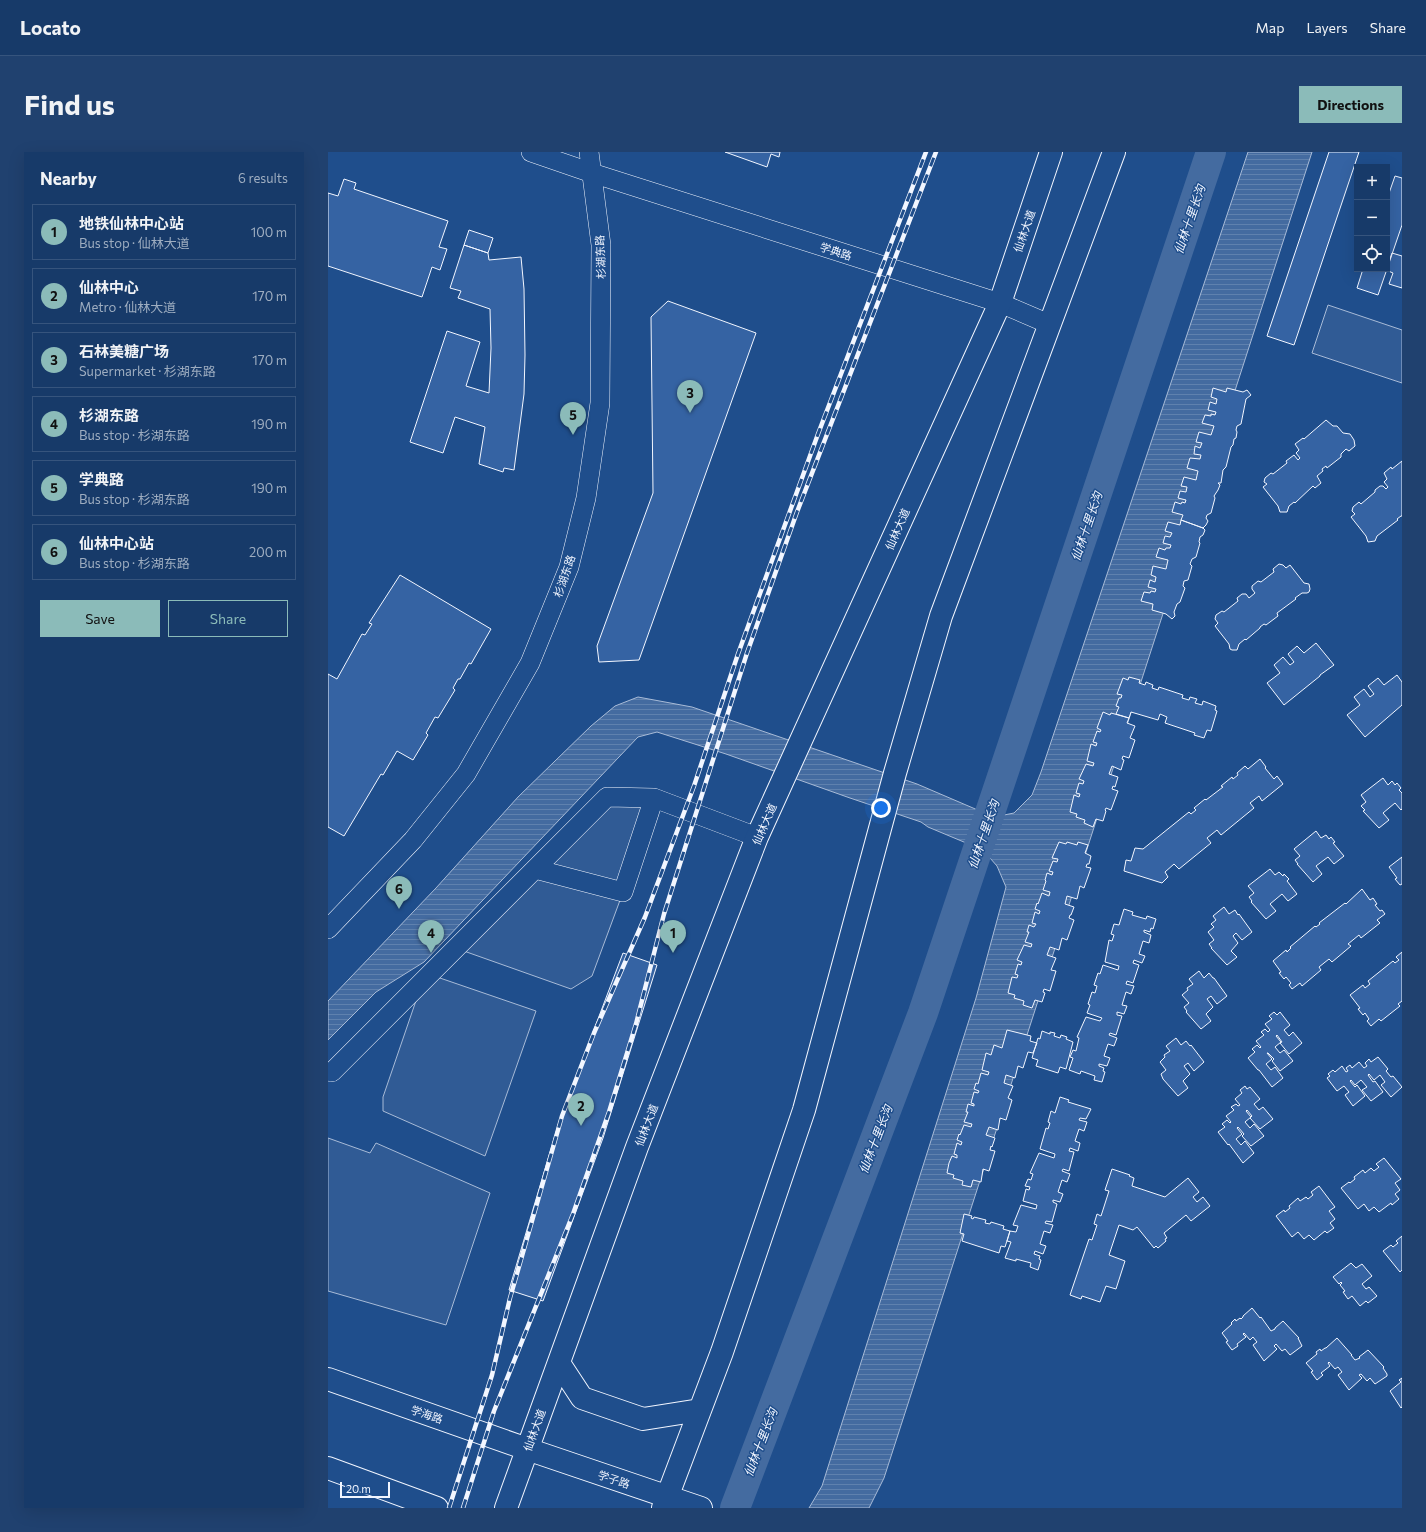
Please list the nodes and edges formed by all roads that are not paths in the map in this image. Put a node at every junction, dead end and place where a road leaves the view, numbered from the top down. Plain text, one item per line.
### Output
1 (531, 152) edge
2 (589, 152) edge
3 (1051, 152) edge
4 (1114, 152) edge
5 (592, 173) junction
6 (1000, 303) junction
7 (1049, 324) junction
8 (654, 798) junction
9 (757, 837) junction
10 (535, 869) junction
11 (328, 929) edge
12 (332, 1072) dead end
13 (558, 1362) junction
14 (328, 1379) edge
15 (700, 1410) junction
16 (527, 1449) junction
17 (328, 1468) edge
18 (665, 1502) edge
19 (437, 1508) edge
20 (506, 1508) edge
21 (701, 1508) edge

1 - 5 street, 学典路
2 - 5 street, 杉湖东路
3 - 6 main road, 仙林大道
4 - 7 main road
5 - 6 street, 学典路
5 - 11 street, 杉湖东路
6 - 7 street, 学典路
6 - 9 main road, 仙林大道
7 - 15 main road
8 - 9 street
8 - 10 street
8 - 10 street
9 - 13 main road, 仙林大道
10 - 12 street
13 - 15 main road
13 - 16 main road, 仙林大道
14 - 16 main road, 学海路
15 - 18 main road
16 - 18 main road, 学子路
16 - 20 main road, 仙林大道
17 - 19 main road
18 - 21 main road, 学子路

